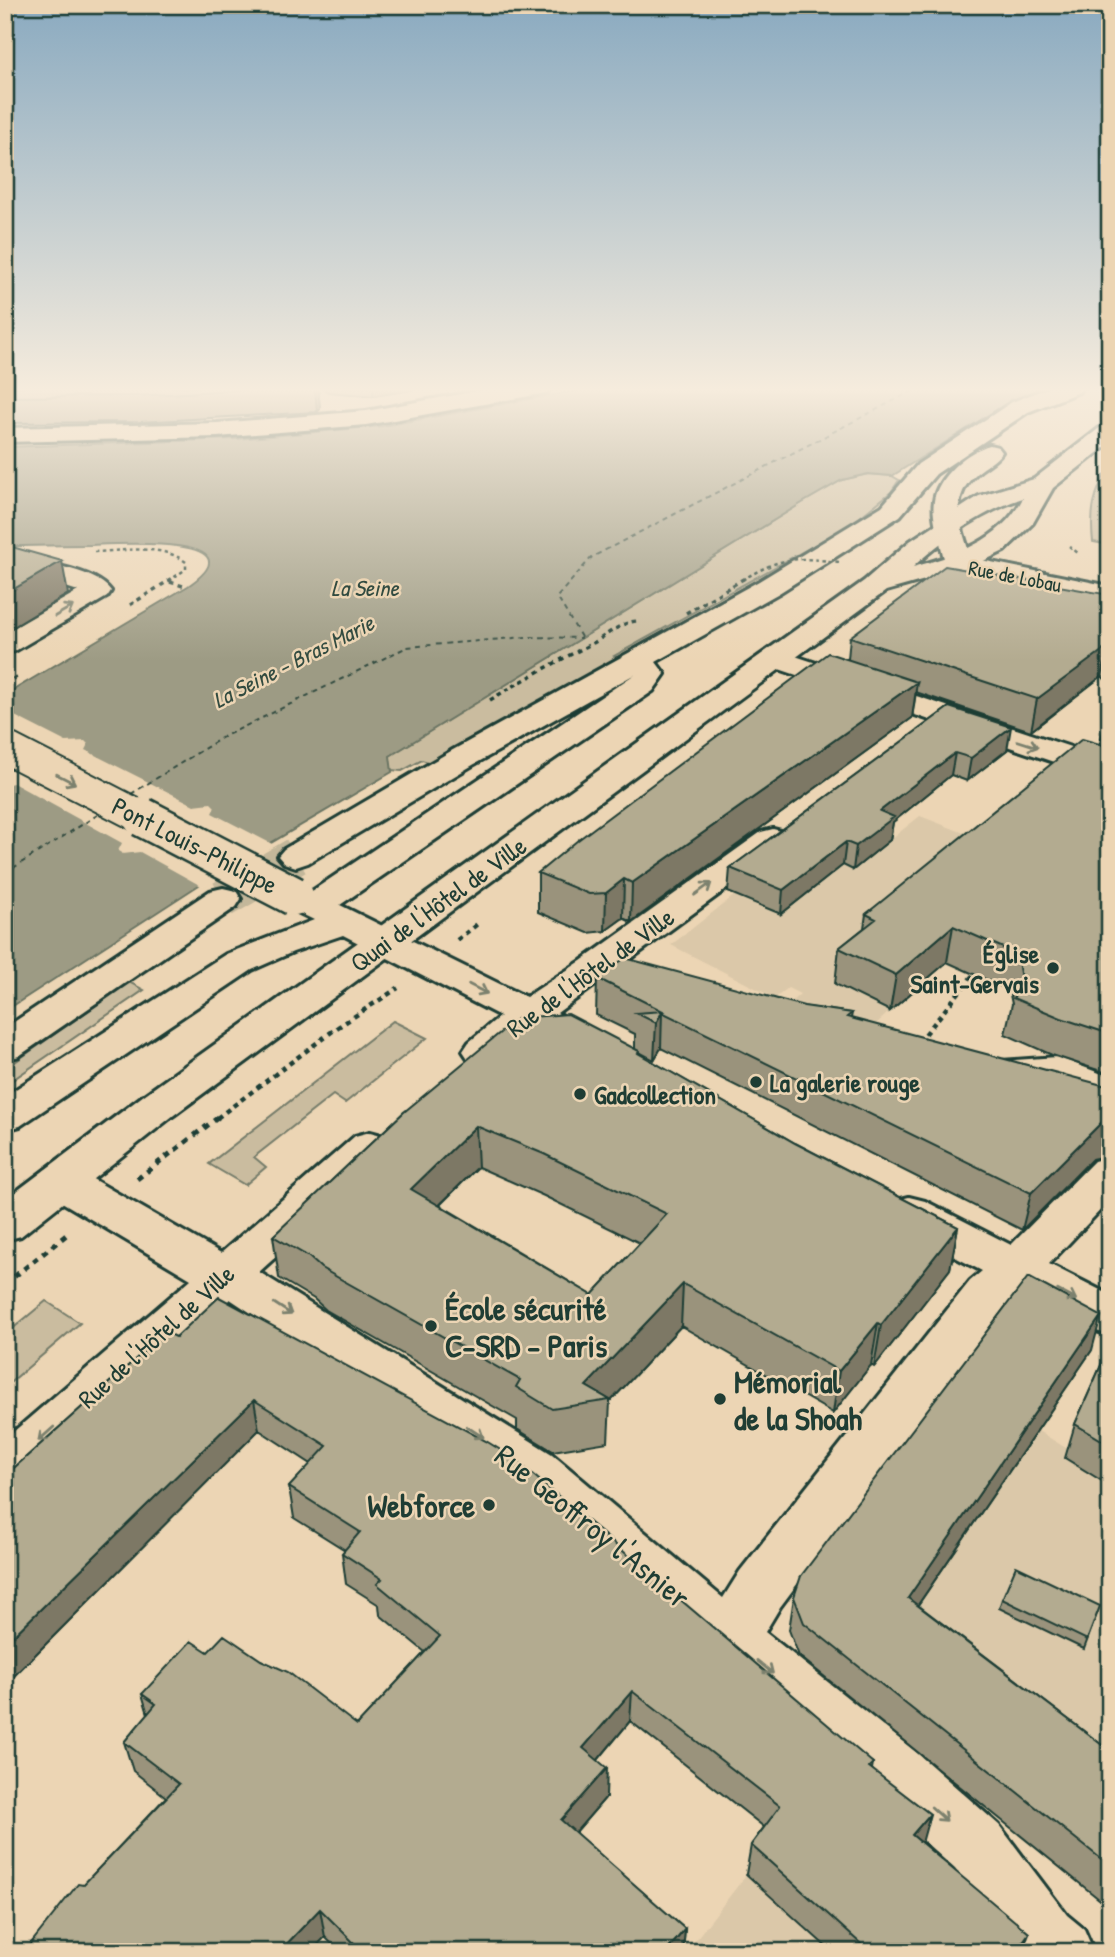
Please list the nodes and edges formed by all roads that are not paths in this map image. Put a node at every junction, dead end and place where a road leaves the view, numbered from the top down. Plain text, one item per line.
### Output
1 (919, 478) edge
2 (956, 478) edge
3 (1050, 478) edge
4 (1043, 484) junction
5 (949, 527) junction
6 (1004, 540) junction
7 (958, 565) junction
8 (5, 566) edge
9 (874, 587) junction
10 (1110, 592) edge
11 (5, 645) edge
12 (777, 659) junction
13 (633, 661) junction
14 (940, 715) junction
15 (911, 737) edge
16 (5, 747) edge
17 (1110, 771) edge
18 (798, 820) edge
19 (296, 856) tunnel mouth
20 (223, 899) tunnel mouth
21 (318, 908) junction
22 (384, 942) junction
23 (595, 969) junction
24 (638, 980) edge
25 (528, 1014) junction
26 (586, 1045) edge
27 (5, 1047) edge
28 (911, 1050) edge
29 (457, 1073) edge
30 (1110, 1093) edge
31 (5, 1116) edge
32 (397, 1123) edge
33 (1110, 1172) edge
34 (61, 1181) junction
35 (880, 1198) edge
36 (5, 1224) edge
37 (1015, 1268) junction
38 (225, 1274) junction
39 (1110, 1317) edge
40 (5, 1471) edge
41 (726, 1635) junction
42 (1060, 1952) edge

1 - 13 street
2 - 5 street, Rue de Lobau
3 - 4 street, Quai de l'Hôtel de Ville
4 - 5 street, Quai de l'Hôtel de Ville
4 - 6 street, Quai de l'Hôtel de Ville
5 - 7 street, Rue de Lobau
5 - 9 street, Quai de l'Hôtel de Ville
6 - 7 street, Quai de l'Hôtel de Ville
6 - 10 street, Rue de Lobau
7 - 9 street, Quai de l'Hôtel de Ville
7 - 10 street, Rue de Lobau
11 -> 8 street
9 - 12 street, Quai de l'Hôtel de Ville
12 - 14 street
12 - 22 street, Quai de l'Hôtel de Ville
13 - 19 street
13 - 21 street
14 - 15 street
14 -> 17 street
16 -> 21 street, Pont Louis-Philippe, bridge
23 -> 18 street, Rue de l'Hôtel de Ville
20 - 27 street
21 - 22 street, Pont Louis-Philippe
21 - 31 street
22 -> 25 street, Pont Louis-Philippe
22 - 34 street, Quai de l'Hôtel de Ville
23 - 24 street
23 - 25 street, Rue de l'Hôtel de Ville
25 - 26 street, Pont Louis-Philippe
25 - 29 street, Rue de l'Hôtel de Ville
28 - 30 street
32 - 38 street, Rue de l'Hôtel de Ville
33 - 37 street
34 - 36 street, Quai de l'Hôtel de Ville
34 - 38 street, Rue Geoffroy l'Asnier
35 - 37 street
37 -> 39 street
37 - 41 street
38 -> 40 street, Rue de l'Hôtel de Ville
38 -> 41 street, Rue Geoffroy l'Asnier
41 -> 42 street, Rue Geoffroy l'Asnier

